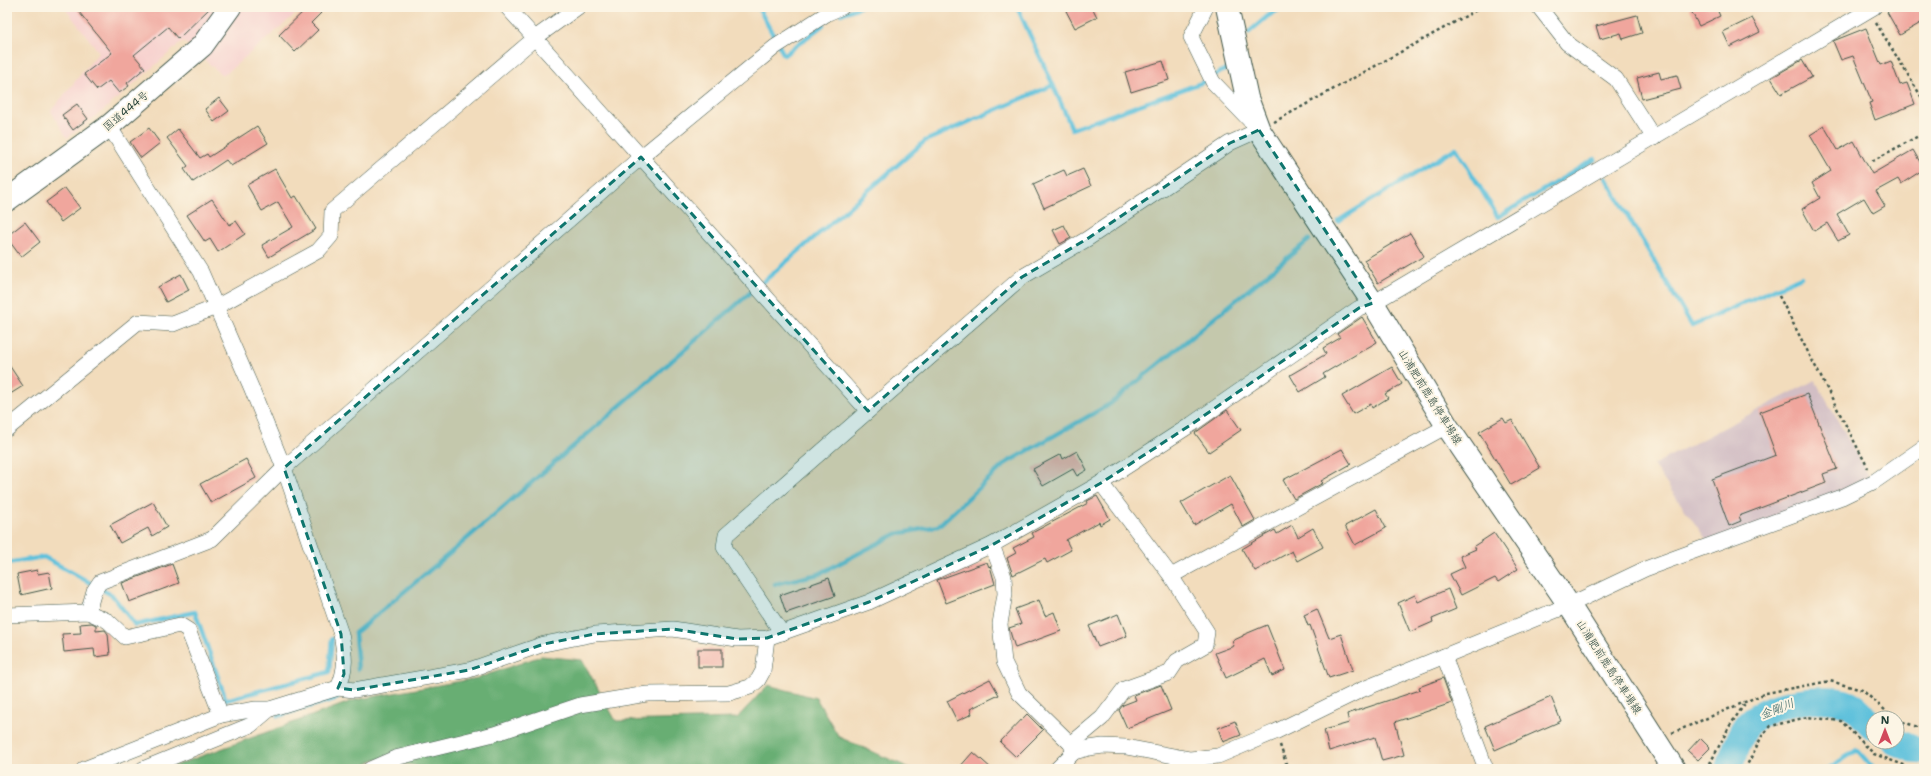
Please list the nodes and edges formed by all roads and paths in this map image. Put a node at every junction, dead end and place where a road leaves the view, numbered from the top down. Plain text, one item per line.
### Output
1 (230, 7) edge
2 (507, 7) edge
3 (578, 7) edge
4 (842, 7) edge
5 (1206, 7) edge
6 (1227, 7) edge
7 (1482, 7) edge
8 (1539, 7) edge
9 (1871, 9) edge
10 (535, 38) junction
11 (1924, 101) edge
12 (109, 126) junction
13 (1259, 130) junction
14 (1924, 134) edge
15 (1654, 138) junction
16 (641, 157) junction
17 (1872, 161) dead end
18 (7, 200) edge
19 (1779, 296) dead end
20 (1373, 303) junction
21 (216, 307) junction
22 (868, 411) junction
23 (1447, 426) junction
24 (7, 429) edge
25 (1924, 447) edge
26 (284, 468) junction
27 (1875, 481) junction
28 (1101, 483) junction
29 (992, 545) junction
30 (1170, 576) junction
31 (1569, 605) junction
32 (88, 612) junction
33 (7, 615) edge
34 (782, 632) junction
35 (767, 638) junction
36 (1444, 656) junction
37 (338, 688) junction
38 (1746, 701) junction
39 (270, 709) junction
40 (1885, 710) edge
41 (221, 714) junction
42 (1905, 723) edge
43 (1924, 729) edge
44 (1275, 732) junction
45 (1655, 740) junction
46 (1072, 748) junction
47 (1190, 764) edge
48 (1924, 767) edge
49 (84, 769) edge
50 (143, 769) edge
51 (370, 769) edge
52 (1057, 769) edge
53 (1288, 769) edge
54 (1486, 769) edge
55 (1674, 769) edge
56 (1707, 769) edge
57 (1745, 769) edge

1 - 12 main road, 国道444号
2 - 10 street
3 - 10 street
4 - 16 street
5 - 13 street
6 - 13 main road, 山浦肥前鹿島停車場線
7 - 13 path
8 - 15 street
9 - 11 path
9 - 15 street
10 - 16 street
10 - 21 street
12 - 18 main road, 国道444号
12 - 21 street
13 - 20 main road, 山浦肥前鹿島停車場線
13 - 22 street
14 - 17 path
15 - 20 street
16 - 22 street
16 - 26 street
19 - 27 path
20 - 23 main road, 山浦肥前鹿島停車場線
20 - 28 street
21 - 24 street
21 - 26 street
22 - 34 street
23 - 30 street
23 - 31 main road, 山浦肥前鹿島停車場線
25 - 27 street
26 - 32 street
26 - 37 street
27 - 31 street
28 - 29 street
28 - 30 street
29 - 34 street
29 - 46 street
30 - 46 street
31 - 36 street
31 - 45 main road, 山浦肥前鹿島停車場線
32 - 33 street
32 - 41 street
34 - 35 street
35 - 37 street
35 - 51 street
36 - 44 street
36 - 54 street
37 - 39 street
38 - 40 path
38 - 45 path
38 - 56 path
39 - 41 street
39 - 50 street
41 - 49 street
42 - 43 path
44 - 47 street
44 - 53 path
45 - 55 main road, 山浦肥前鹿島停車場線
46 - 47 street
46 - 52 street
48 - 57 path

